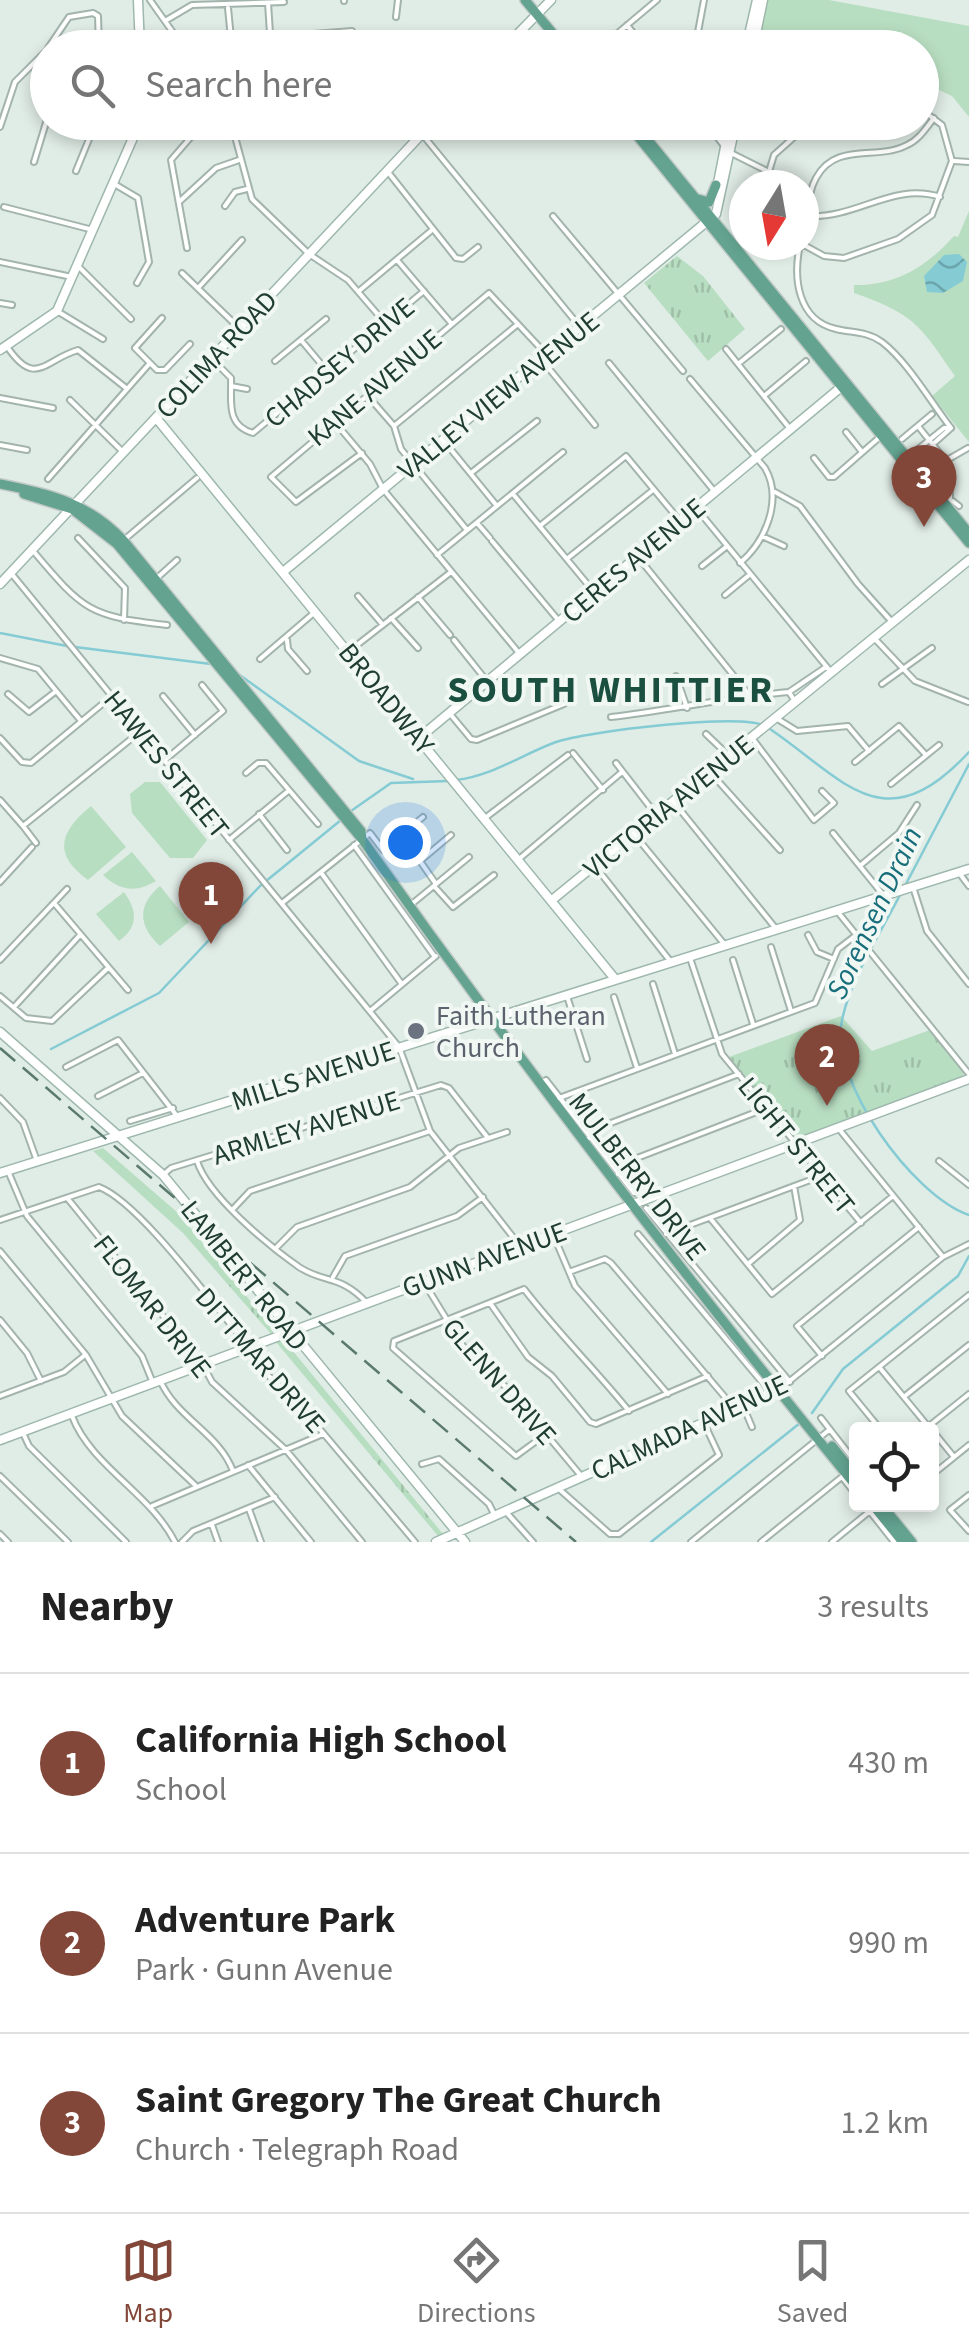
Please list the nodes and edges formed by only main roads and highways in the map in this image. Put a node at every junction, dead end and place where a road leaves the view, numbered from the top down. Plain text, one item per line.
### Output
1 (525, 0) edge
2 (536, 7) edge
3 (554, 30) edge
4 (649, 140) edge
5 (649, 140) edge
6 (716, 185) road end
7 (696, 197) junction
8 (709, 220) junction
9 (845, 385) junction
10 (907, 462) junction
11 (0, 486) edge
12 (969, 533) edge
13 (969, 543) edge
14 (231, 678) junction
15 (258, 716) junction
16 (284, 735) junction
17 (344, 817) junction
18 (849, 1470) edge
19 (884, 1512) edge
20 (884, 1512) edge
21 (903, 1542) edge
22 (912, 1542) edge

1 - 2 main road
2 - 3 main road
4 - 7 main road
5 - 8 main road
6 - 7 main road
7 - 8 main road
8 - 9 main road
9 - 10 main road
9 - 10 main road
10 - 12 main road
10 - 13 main road
11 - 14 main road, MULBERRY DRIVE
14 - 15 main road, MULBERRY DRIVE
14 - 16 main road, MULBERRY DRIVE
15 - 16 main road
15 - 17 main road, MULBERRY DRIVE
16 - 17 main road, MULBERRY DRIVE
17 - 18 main road, MULBERRY DRIVE
19 - 21 main road
20 - 22 main road

